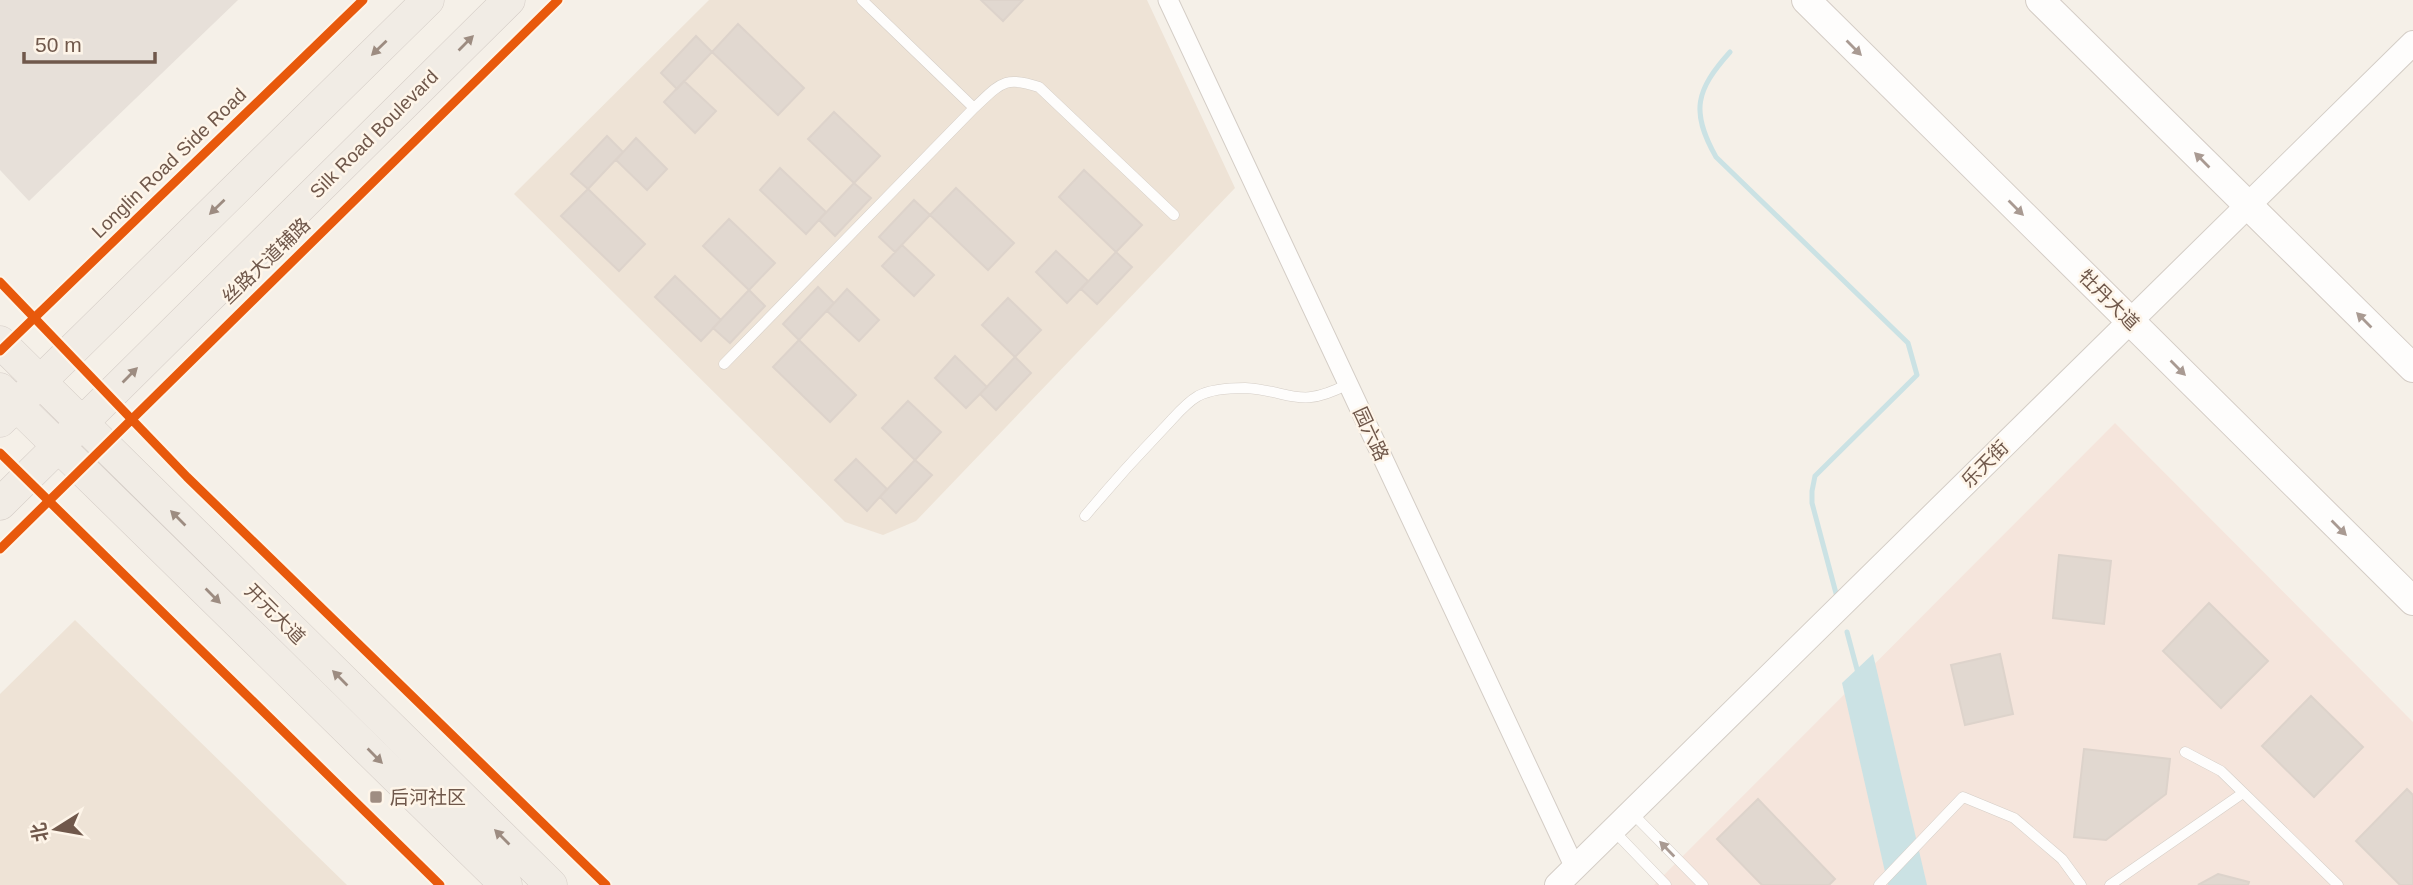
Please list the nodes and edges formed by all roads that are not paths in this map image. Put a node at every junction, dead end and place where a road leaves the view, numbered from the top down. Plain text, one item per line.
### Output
1 (428, 0) edge
2 (509, 0) edge
3 (862, 0) edge
4 (1168, 0) edge
5 (1805, 0) edge
6 (2040, 0) edge
7 (2413, 43) edge
8 (2413, 65) edge
9 (974, 108) junction
10 (2254, 211) junction
11 (1174, 215) dead end
12 (2136, 326) junction
13 (0, 342) edge
14 (724, 364) dead end
15 (2413, 368) edge
16 (39, 382) junction
17 (1348, 384) junction
18 (6, 405) edge
19 (82, 423) junction
20 (59, 445) junction
21 (0, 504) edge
22 (1085, 516) dead end
23 (2413, 601) edge
24 (2185, 752) dead end
25 (2244, 793) junction
26 (1636, 817) junction
27 (1617, 835) junction
28 (1569, 879) edge
29 (506, 885) edge
30 (551, 885) edge
31 (1666, 885) edge
32 (1703, 885) edge
33 (1879, 885) edge
34 (2081, 885) edge
35 (2110, 885) edge
36 (2338, 885) edge

1 -> 16 main road
19 -> 2 main road, Silk Road Boulevard
3 - 9 lane
4 - 17 street, 园六路
5 -> 12 main road, 牡丹大道
10 -> 6 main road
7 - 10 street, 乐天街
8 - 10 street, 乐天街
9 - 11 lane
9 - 14 lane
10 - 12 street, 乐天街
15 -> 10 main road
12 -> 23 main road, 牡丹大道
12 - 26 street, 乐天街
13 - 16 main road, 开元大道
16 - 18 main road
16 - 19 main road, 开元大道
17 - 22 lane
17 - 28 street, 园六路
18 - 20 main road, 开元大道
19 - 20 main road, Silk Road Boulevard
30 -> 19 main road, 开元大道
20 - 21 main road, Silk Road Boulevard
20 -> 29 main road, 开元大道
24 - 25 lane
25 - 35 lane
25 - 36 lane
26 - 27 street, 乐天街
32 -> 26 lane
27 - 28 street, 乐天街
27 - 31 lane
33 - 34 lane

